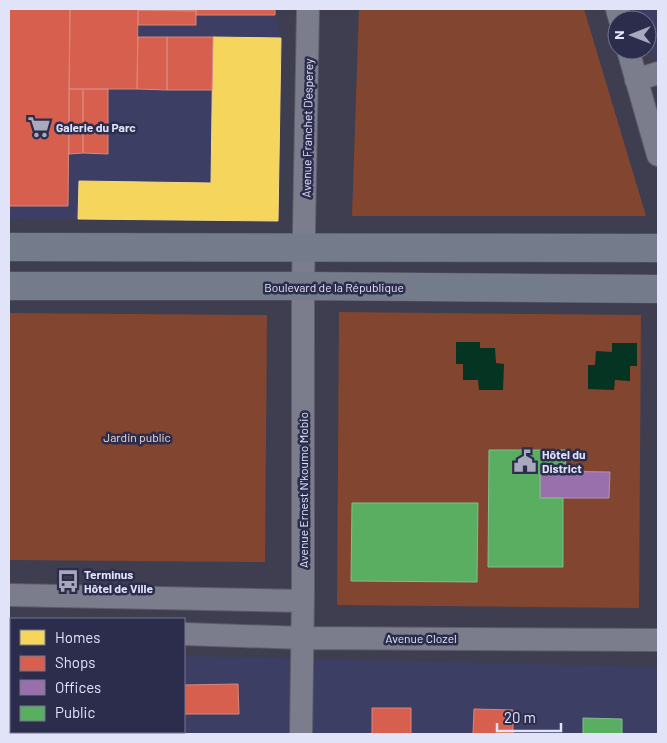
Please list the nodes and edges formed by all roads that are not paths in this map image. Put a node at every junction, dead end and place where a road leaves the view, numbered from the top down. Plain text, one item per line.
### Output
1 (308, 9) edge
2 (631, 60) edge
3 (658, 73) edge
4 (636, 80) junction
5 (658, 155) edge
6 (9, 247) edge
7 (305, 247) junction
8 (658, 248) edge
9 (9, 286) edge
10 (303, 286) junction
11 (658, 289) edge
12 (9, 595) edge
13 (303, 601) junction
14 (185, 634) edge
15 (303, 638) junction
16 (658, 640) edge
17 (301, 734) edge

1 - 7 street, Avenue Franchet D'esperey
2 - 4 street
3 - 4 street
4 - 5 street
6 - 7 main road
7 - 8 main road
7 - 10 street, Avenue Ernest N'koumo Mobio
9 - 10 main road, Boulevard de la République
10 - 11 main road, Boulevard de la République
10 - 13 street, Avenue Ernest N'koumo Mobio
12 - 13 street
13 - 15 street, Avenue Ernest N'koumo Mobio
14 - 15 street, Avenue Clozel
15 - 16 street, Avenue Clozel
15 - 17 street, Avenue Ernest N'koumo Mobio

